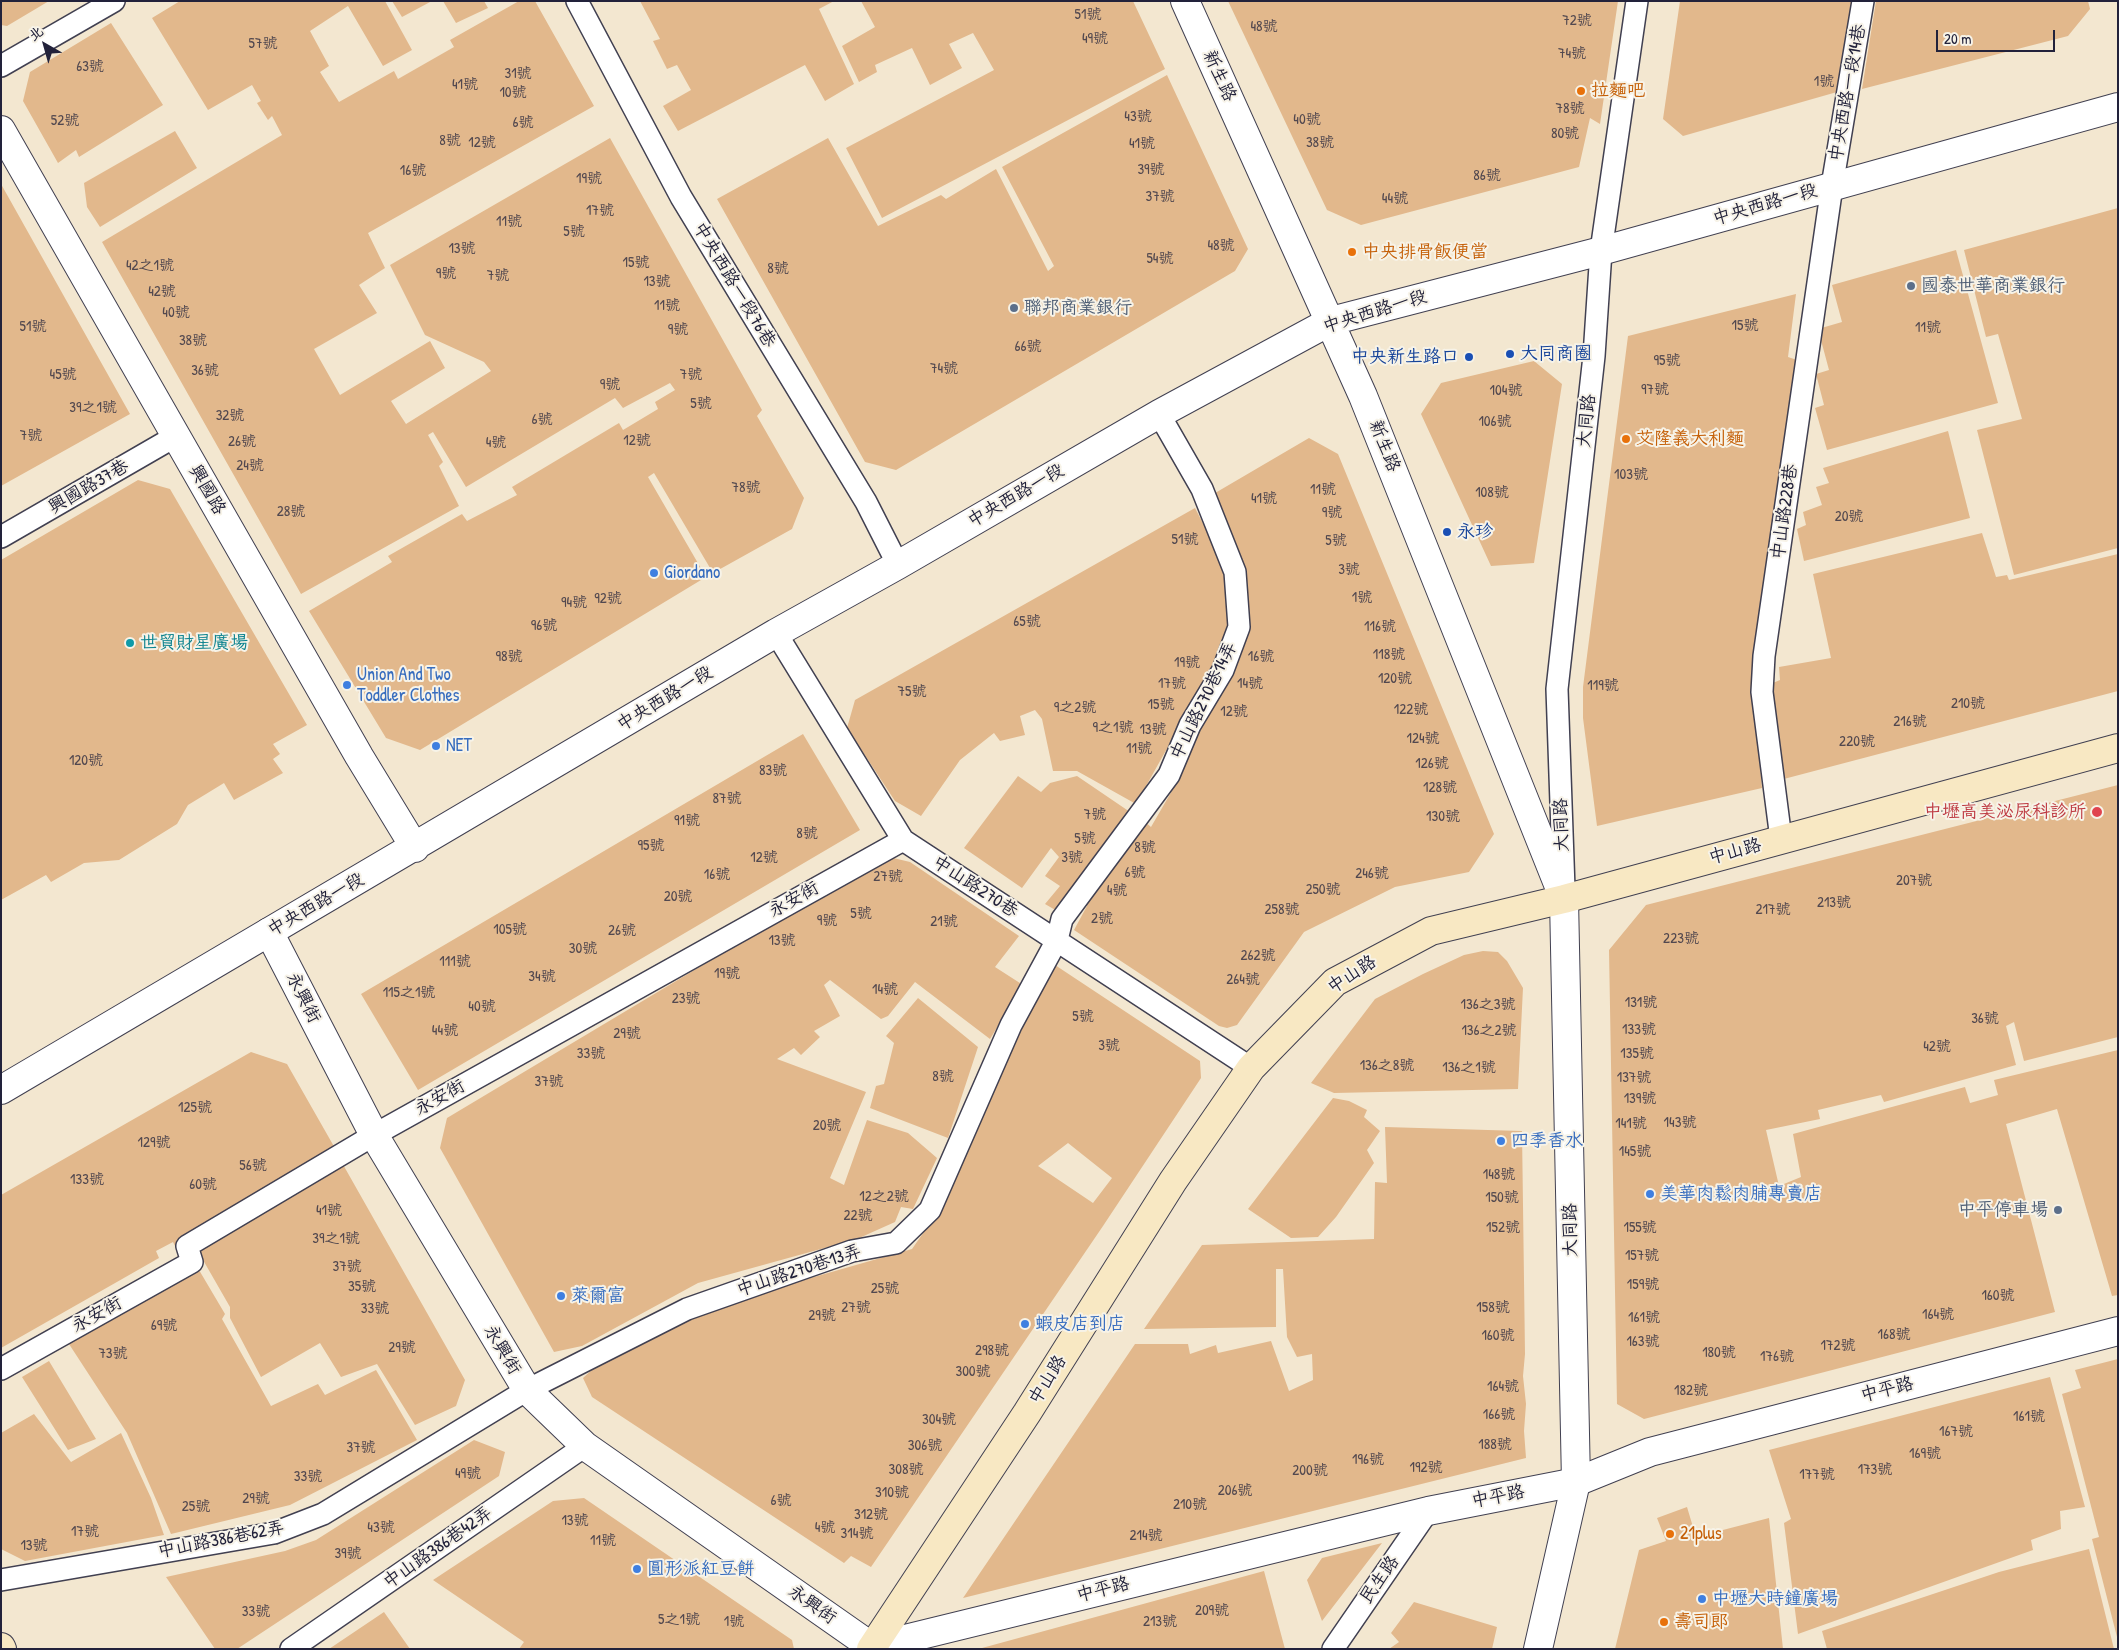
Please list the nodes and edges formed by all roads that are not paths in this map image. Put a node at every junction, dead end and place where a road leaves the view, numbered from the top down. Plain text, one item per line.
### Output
1 (114, 1) edge
2 (577, 1) edge
3 (1185, 1) edge
4 (1637, 1) edge
5 (1863, 1) edge
6 (1, 66) edge
7 (2118, 107) edge
8 (1, 130) edge
9 (1832, 186) junction
10 (1602, 251) junction
11 (1331, 322) junction
12 (1159, 414) junction
13 (176, 436) junction
14 (1, 537) edge
15 (898, 565) junction
16 (776, 633) junction
17 (2118, 748) edge
18 (903, 840) junction
19 (1781, 840) junction
20 (414, 848) junction
21 (1564, 899) junction
22 (269, 932) junction
23 (1057, 940) junction
24 (1250, 1068) junction
25 (1, 1090) edge
26 (374, 1135) junction
27 (2118, 1331) edge
28 (1, 1369) edge
29 (527, 1390) junction
30 (585, 1446) junction
31 (1576, 1482) junction
32 (1428, 1511) junction
33 (1, 1580) edge
34 (872, 1648) edge
35 (290, 1649) edge
36 (1333, 1649) edge
37 (1538, 1649) edge

1 - 6 lane
2 - 15 lane, 中央西路一段76巷
3 - 11 street, 新生路
4 - 10 lane, 大同路
5 - 9 lane, 中央西路一段14巷
7 - 9 street, 中央西路一段
8 - 13 street, 興國路
9 - 10 street, 中央西路一段
9 - 19 lane, 中山路228巷
10 - 11 street, 中央西路一段
10 - 21 lane, 大同路
11 - 12 street, 中央西路一段
11 - 21 street, 新生路
12 - 15 street, 中央西路一段
12 - 23 lane, 中山路270巷14弄
13 - 14 lane, 興國路37巷
13 - 20 street, 興國路
15 - 16 street, 中央西路一段
16 - 18 lane, 中山路270巷
16 - 20 street, 中央西路一段
17 - 19 main road, 中山路
18 - 23 lane, 中山路270巷
18 - 26 lane, 永安街
19 - 21 main road, 中山路
20 - 22 street, 中央西路一段
21 - 24 main road, 中山路
21 - 31 street, 大同路
22 - 25 street, 中央西路一段
22 - 26 street, 永興街
23 - 24 lane, 中山路270巷
23 - 29 lane, 中山路270巷13弄
24 - 34 main road, 中山路
26 - 28 lane, 永安街
26 - 29 street, 永興街
27 - 31 street, 中平路
29 - 30 street, 永興街
29 - 33 lane, 中山路386巷62弄
30 - 34 street, 永興街
30 - 35 lane, 中山路386巷42弄
31 - 32 street, 中平路
31 - 37 street, 大同路
32 - 34 street, 中平路
32 - 36 lane, 民生路

